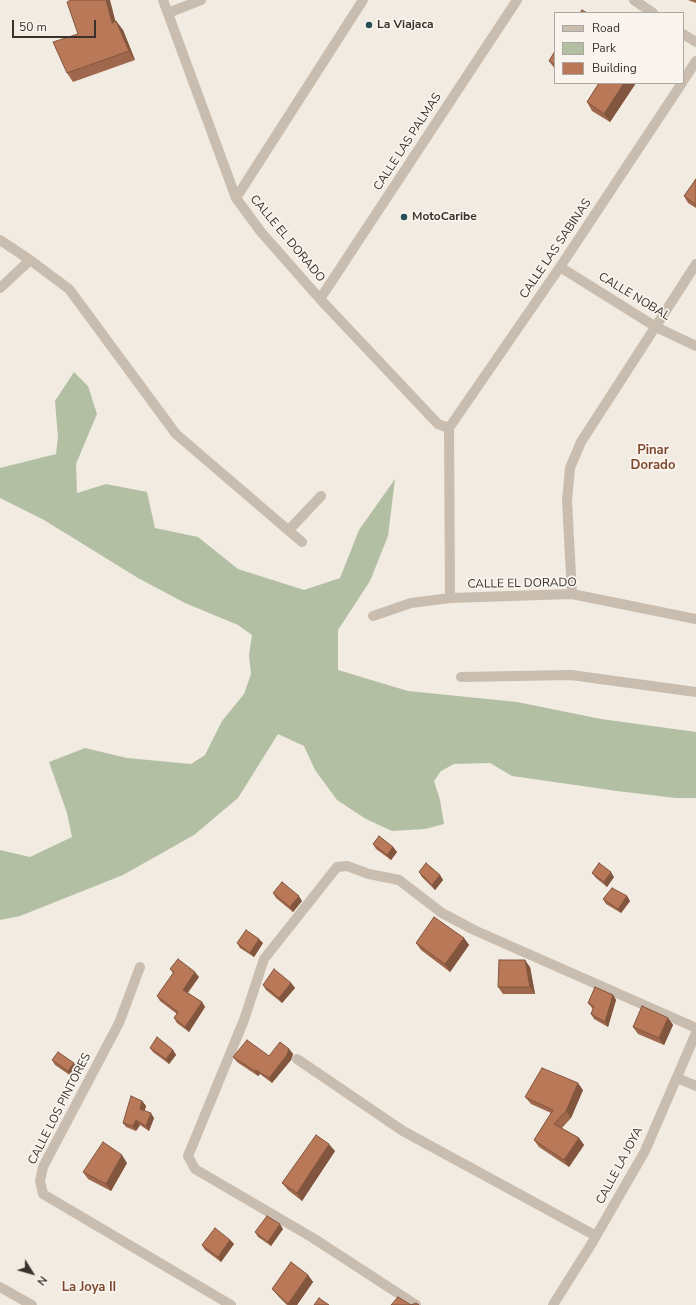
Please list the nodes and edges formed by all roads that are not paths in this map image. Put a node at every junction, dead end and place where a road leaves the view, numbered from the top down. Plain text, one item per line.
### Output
1 (163, 0) edge
2 (201, 0) edge
3 (363, 0) edge
4 (517, 0) edge
5 (634, 0) edge
6 (652, 12) edge
7 (168, 13) junction
8 (684, 35) edge
9 (696, 42) edge
10 (696, 61) edge
11 (684, 79) edge
12 (681, 84) edge
13 (236, 198) junction
14 (0, 240) edge
15 (30, 260) junction
16 (696, 264) edge
17 (560, 267) junction
18 (0, 288) edge
19 (320, 298) junction
20 (656, 327) junction
21 (696, 346) edge
22 (449, 428) junction
23 (321, 496) dead end
24 (289, 530) junction
25 (302, 542) dead end
26 (572, 594) junction
27 (450, 598) junction
28 (373, 616) dead end
29 (696, 619) edge
30 (461, 677) dead end
31 (696, 692) edge
32 (140, 967) dead end
33 (696, 1028) edge
34 (696, 1033) edge
35 (297, 1059) dead end
36 (677, 1078) junction
37 (696, 1086) edge
38 (596, 1236) junction
39 (0, 1287) edge
40 (32, 1305) edge
41 (232, 1305) edge
42 (416, 1305) edge
43 (553, 1305) edge

1 - 7 street, CALLE EL DORADO
2 - 7 street
3 - 13 street
4 - 19 street, CALLE LAS PALMAS
5 - 6 street
7 - 13 street, CALLE EL DORADO
8 - 9 street
10 - 11 street, CALLE LAS SABINAS
12 - 17 street, CALLE LAS SABINAS
13 - 19 street, CALLE EL DORADO
14 - 15 street
15 - 18 street
15 - 24 street
16 - 20 street
17 - 20 street, CALLE NOBAL
17 - 22 street, CALLE LAS SABINAS
19 - 22 street, CALLE EL DORADO
20 - 21 street, CALLE NOBAL
20 - 26 street
22 - 27 street
23 - 24 street
24 - 25 street
26 - 27 street, CALLE EL DORADO
26 - 29 street, CALLE EL DORADO
27 - 28 street, CALLE EL DORADO
30 - 31 street
32 - 41 street, CALLE LOS PINTORES
33 - 42 street
34 - 36 street, CALLE LA JOYA
35 - 38 street
36 - 37 street
36 - 38 street, CALLE LA JOYA
38 - 43 street, CALLE LA JOYA
39 - 40 street

